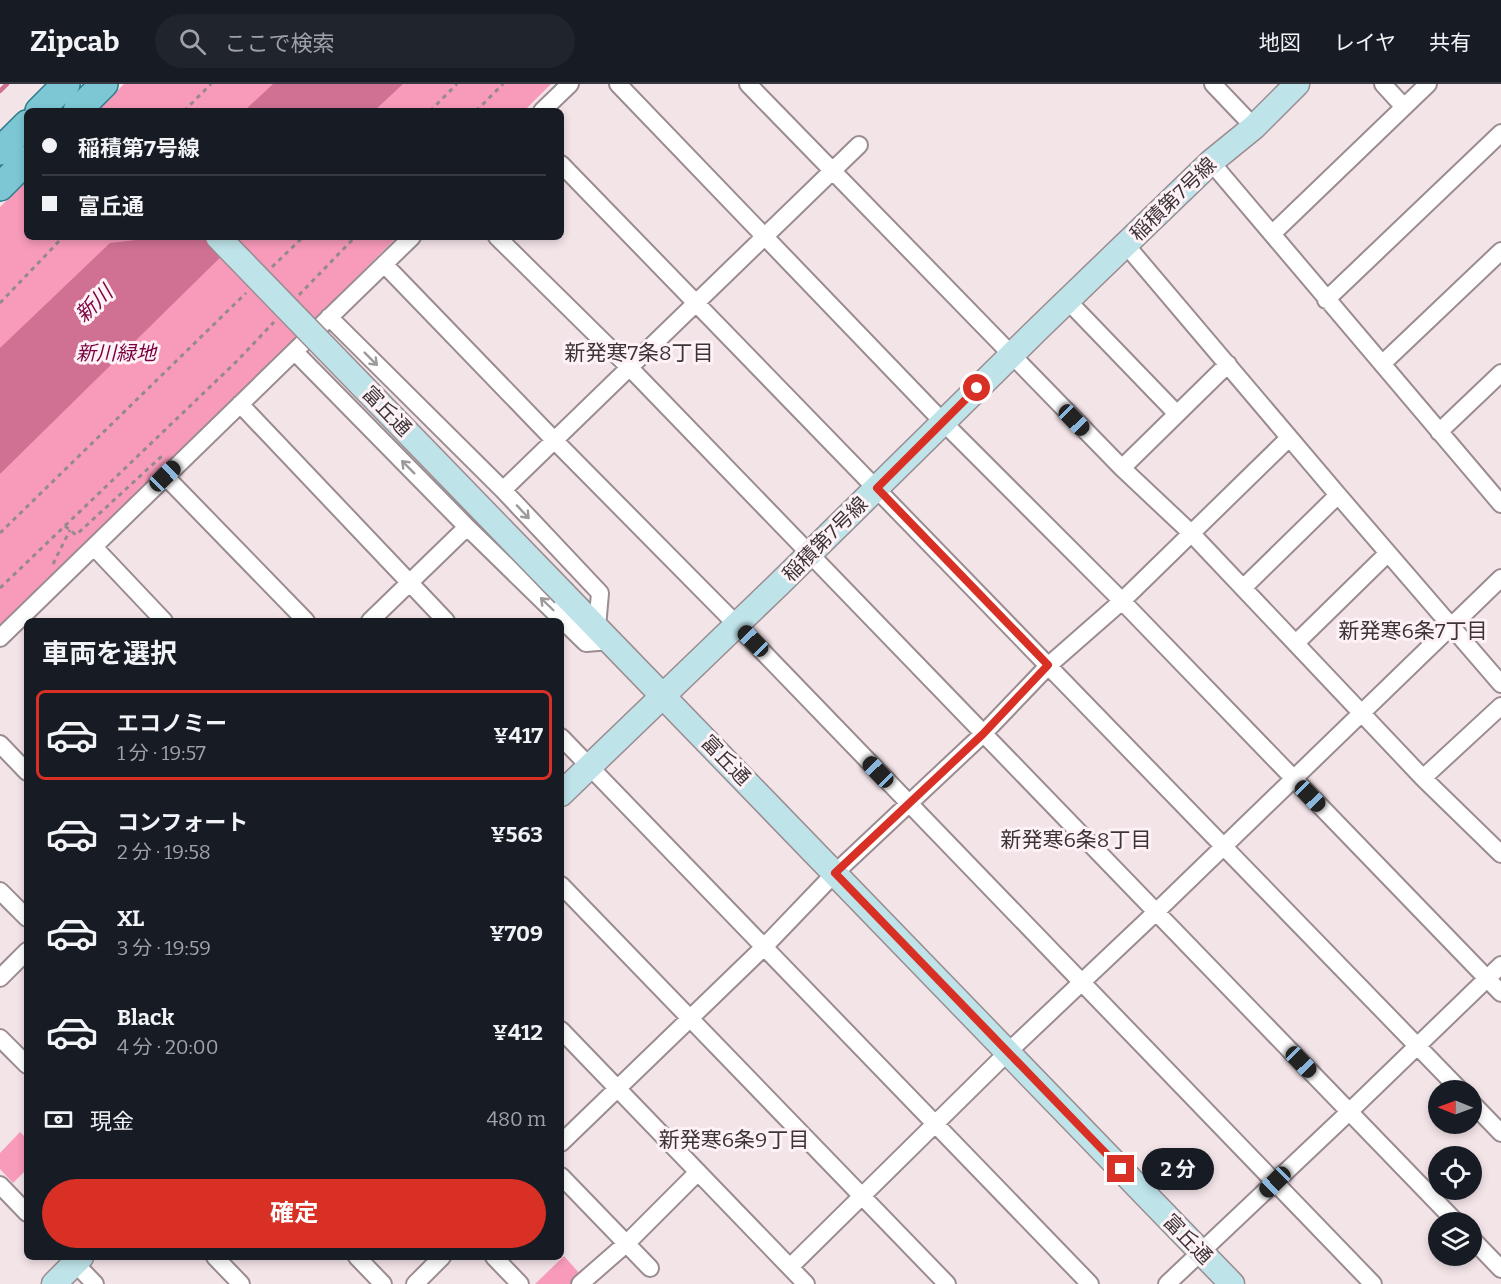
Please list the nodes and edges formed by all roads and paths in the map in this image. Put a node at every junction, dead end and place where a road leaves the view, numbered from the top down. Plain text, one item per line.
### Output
1 (211, 84) edge
2 (457, 84) edge
3 (503, 84) edge
4 (570, 84) edge
5 (618, 84) edge
6 (748, 84) edge
7 (1213, 84) edge
8 (1297, 84) edge
9 (1383, 84) edge
10 (1428, 84) edge
11 (83, 96) edge
12 (1404, 107) junction
13 (48, 108) edge
14 (187, 108) edge
15 (433, 108) edge
16 (479, 108) edge
17 (545, 108) edge
18 (1254, 126) junction
19 (24, 127) edge
20 (1501, 133) edge
21 (859, 145) dead end
22 (0, 151) edge
23 (1211, 162) junction
24 (24, 163) edge
25 (564, 167) edge
26 (833, 172) junction
27 (0, 187) edge
28 (1272, 234) junction
29 (766, 237) junction
30 (60, 240) edge
31 (221, 240) edge
32 (300, 240) edge
33 (352, 240) edge
34 (409, 240) edge
35 (500, 240) edge
36 (1126, 245) junction
37 (1501, 251) edge
38 (384, 264) junction
39 (270, 269) dead end
40 (254, 285) dead end
41 (1067, 300) junction
42 (1326, 300) junction
43 (0, 303) edge
44 (292, 303) dead end
45 (696, 304) junction
46 (329, 317) junction
47 (276, 320) dead end
48 (295, 352) junction
49 (1011, 355) junction
50 (1228, 364) junction
51 (1382, 364) junction
52 (630, 368) junction
53 (1501, 374) edge
54 (240, 404) junction
55 (1177, 414) junction
56 (943, 422) junction
57 (1440, 432) junction
58 (1289, 438) junction
59 (555, 441) junction
60 (168, 451) dead end
61 (1122, 468) junction
62 (165, 476) junction
63 (877, 488) junction
64 (503, 490) junction
65 (1338, 495) junction
66 (1501, 502) edge
67 (65, 526) junction
68 (467, 527) junction
69 (70, 530) junction
70 (0, 533) edge
71 (1191, 533) junction
72 (93, 547) junction
73 (1388, 553) junction
74 (809, 555) junction
75 (52, 565) dead end
76 (1501, 578) edge
77 (408, 583) junction
78 (0, 588) edge
79 (1243, 588) junction
80 (1122, 601) junction
81 (28, 618) edge
82 (161, 618) edge
83 (303, 618) edge
84 (373, 618) edge
85 (443, 618) edge
86 (560, 618) edge
87 (24, 622) edge
88 (564, 622) edge
89 (737, 625) junction
90 (1452, 626) junction
91 (603, 634) junction
92 (0, 638) edge
93 (1296, 643) junction
94 (1048, 665) junction
95 (1501, 684) edge
96 (663, 695) junction
97 (1501, 706) edge
98 (1362, 713) junction
99 (983, 734) junction
100 (564, 740) edge
101 (0, 744) edge
102 (589, 766) junction
103 (24, 769) edge
104 (1423, 778) junction
105 (1294, 780) junction
106 (564, 791) edge
107 (909, 804) junction
108 (1498, 843) edge
109 (1224, 847) junction
110 (835, 873) junction
111 (564, 888) edge
112 (0, 891) edge
113 (1156, 912) junction
114 (24, 915) edge
115 (764, 946) junction
116 (24, 954) edge
117 (1501, 965) edge
118 (0, 978) edge
119 (1487, 979) junction
120 (1082, 983) junction
121 (1501, 993) edge
122 (690, 1018) junction
123 (564, 1033) edge
124 (0, 1038) edge
125 (1416, 1046) junction
126 (1008, 1052) junction
127 (24, 1062) edge
128 (1450, 1080) edge
129 (618, 1088) junction
130 (1350, 1112) junction
131 (1482, 1113) edge
132 (935, 1124) junction
133 (1501, 1133) edge
134 (564, 1140) edge
135 (698, 1172) junction
136 (564, 1179) edge
137 (1275, 1182) junction
138 (0, 1185) edge
139 (862, 1197) junction
140 (24, 1210) edge
141 (1446, 1212) edge
142 (627, 1243) junction
143 (1482, 1249) edge
144 (1202, 1253) junction
145 (74, 1260) edge
146 (76, 1260) edge
147 (218, 1260) edge
148 (360, 1260) edge
149 (439, 1260) edge
150 (497, 1260) edge
151 (790, 1267) junction
152 (650, 1268) dead end
153 (1501, 1269) edge
154 (54, 1284) edge
155 (95, 1284) edge
156 (241, 1284) edge
157 (383, 1284) edge
158 (415, 1284) edge
159 (520, 1284) edge
160 (580, 1284) edge
161 (806, 1284) edge
162 (947, 1284) edge
163 (1090, 1284) edge
164 (1167, 1284) edge
165 (1232, 1284) edge
166 (1373, 1284) edge

1 - 14 path
2 - 15 path
3 - 16 path
4 - 17 street
5 - 29 street
6 - 26 street
7 - 18 street
8 - 18 street, 稲積第7号線
9 - 12 street
10 - 12 street
11 - 13 main road
12 - 28 street
18 - 23 street, 稲積第7号線
19 - 22 main road
20 - 42 street
21 - 26 street
23 - 28 street
23 - 36 street, 稲積第7号線
24 - 27 main road
25 - 45 street
26 - 29 street
26 - 49 street
28 - 42 street
29 - 45 street
29 - 56 street
30 - 43 path
31 - 91 street, 富丘通, bridge
32 - 39 path
33 - 44 path
34 - 38 street
35 - 52 street
36 - 41 street, 稲積第7号線
36 - 50 street
37 - 51 street
38 - 46 street
38 - 59 street
40 - 70 path
41 - 49 street, 稲積第7号線
41 - 55 street
42 - 51 street
45 - 52 street
45 - 63 street
46 - 48 street
46 -> 64 street
47 - 67 path
48 - 54 street
68 -> 48 street
49 - 56 street, 稲積第7号線
49 - 61 street
50 - 55 street
50 - 58 street
51 - 57 street
52 - 59 street
52 - 74 street
53 - 57 street
54 - 62 street
54 - 77 street
55 - 61 street
56 - 63 street, 稲積第7号線
56 - 80 street
57 - 66 street
58 - 65 street
58 - 71 street
59 - 64 street
59 - 89 street
60 - 69 path
61 - 71 street
62 - 72 street
62 - 83 street
63 - 74 street, 稲積第7号線
63 - 94 street
64 -> 91 street
65 - 73 street
65 - 79 street
67 - 69 path
67 - 78 path
68 - 77 street
86 -> 68 street
69 - 75 path
71 - 79 street
71 - 80 street
72 - 81 street
72 - 82 street
73 - 90 street
73 - 93 street
74 - 89 street, 稲積第7号線
74 - 99 street
76 - 90 street
77 - 84 street
77 - 85 street
79 - 93 street
80 - 94 street
80 - 105 street
87 - 92 street
91 -> 88 street
89 - 96 street, 稲積第7号線
89 - 107 street
90 - 95 street
90 - 98 street
91 - 96 street, 富丘通
93 - 98 street
94 - 99 street
94 - 109 street
96 - 102 street, 稲積第7号線
96 - 110 street, 富丘通
97 - 104 street
98 - 104 street
98 - 105 street
99 - 107 street
99 - 113 street
100 - 102 street
101 - 103 street
102 - 106 street, 稲積第7号線
102 - 115 street
104 - 108 street
105 - 109 street
105 - 119 street
107 - 110 street
107 - 120 street
109 - 113 street
109 - 125 street
110 - 115 street
110 - 126 street, 富丘通
111 - 122 street
112 - 114 street
113 - 120 street
113 - 130 street
115 - 122 street
115 - 132 street
116 - 118 street
117 - 119 street
119 - 121 street
119 - 125 street
120 - 126 street
120 - 137 street
122 - 129 street
122 - 139 street
123 - 129 street
124 - 127 street
125 - 128 street
125 - 130 street
126 - 132 street
126 - 144 street, 富丘通
129 - 134 street
129 - 135 street
130 - 137 street
130 - 141 street
131 - 133 street
132 - 139 street
132 - 163 street
135 - 142 street
135 - 151 street
136 - 142 street
137 - 144 street
137 - 166 street
138 - 140 street
139 - 151 street
139 - 162 street
142 - 152 street
142 - 160 street
143 - 153 street
144 - 164 street
144 - 165 street, 富丘通
145 - 154 street
146 - 155 street
147 - 156 street
148 - 157 street
149 - 158 street
150 - 159 street
151 - 161 street

